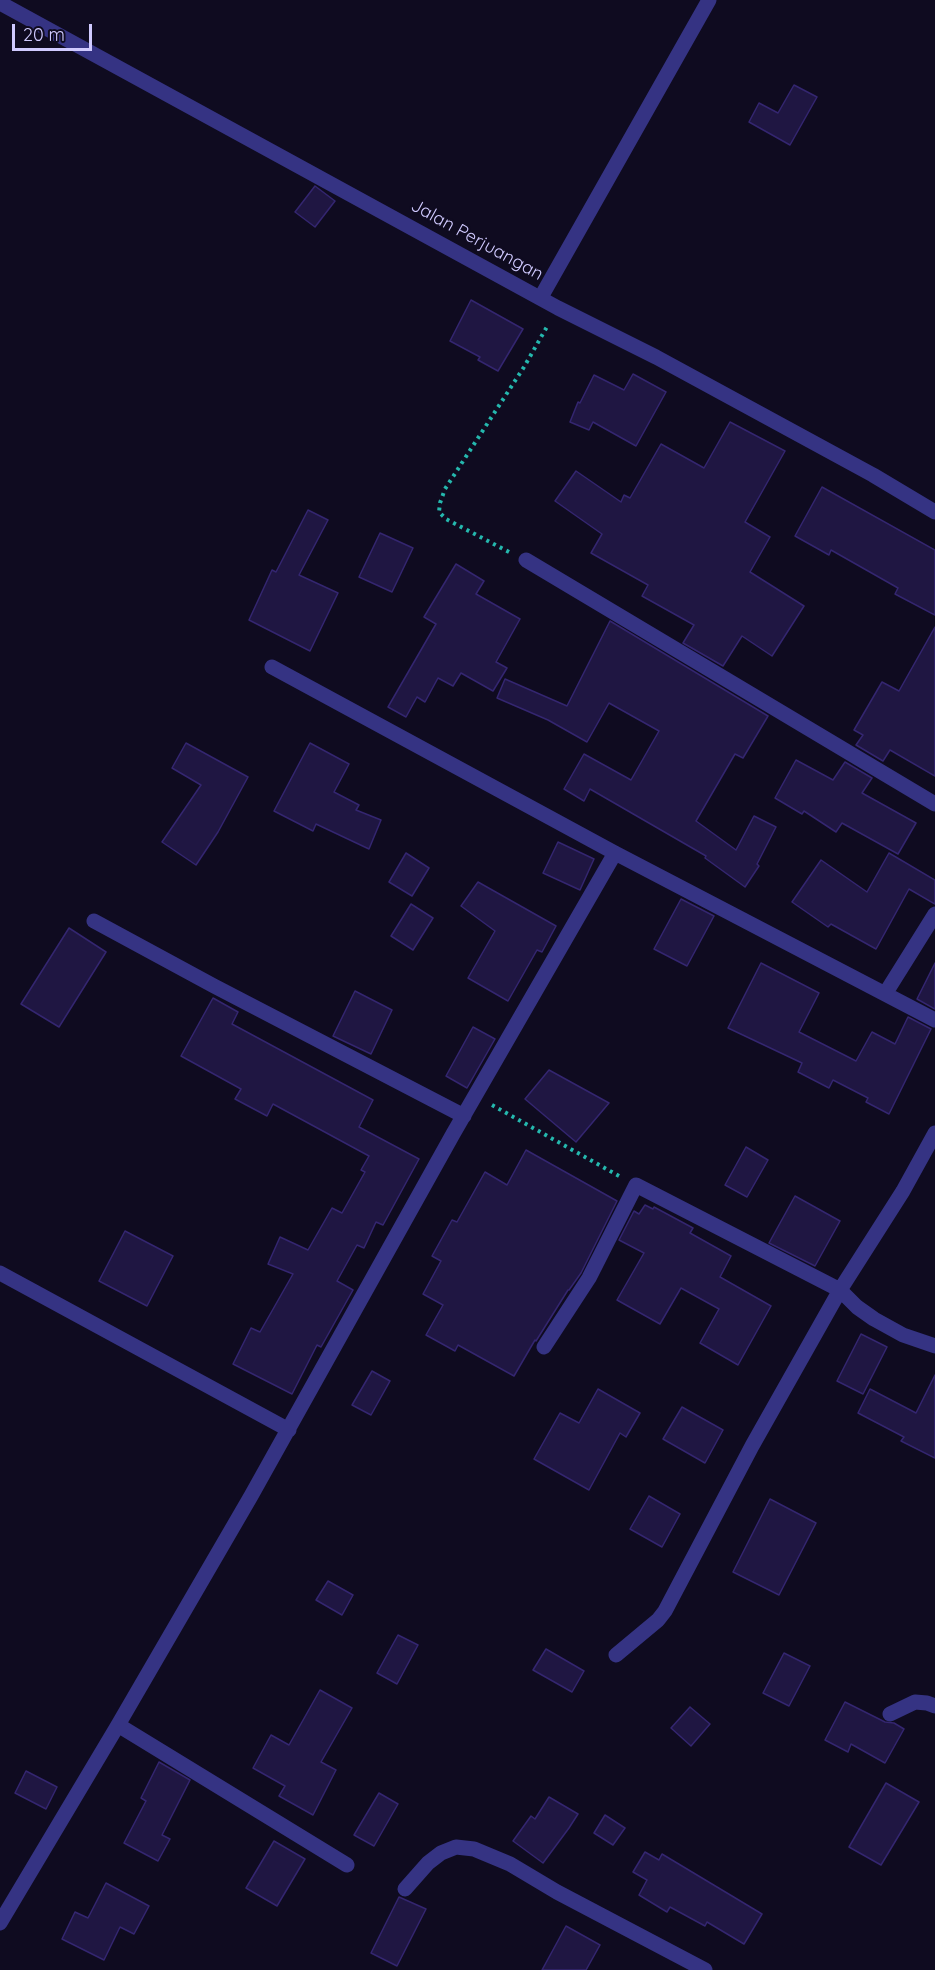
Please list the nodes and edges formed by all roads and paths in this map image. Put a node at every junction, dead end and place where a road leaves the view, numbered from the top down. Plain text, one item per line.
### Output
1 (709, 0) edge
2 (0, 3) edge
3 (541, 297) junction
4 (558, 308) junction
5 (935, 512) edge
6 (526, 560) joint
7 (272, 667) dead end
8 (935, 804) edge
9 (615, 853) junction
10 (935, 914) edge
11 (94, 921) dead end
12 (885, 994) junction
13 (935, 1020) edge
14 (476, 1096) junction
15 (464, 1116) junction
16 (935, 1133) edge
17 (636, 1185) junction
18 (0, 1273) edge
19 (840, 1290) junction
20 (935, 1346) edge
21 (544, 1347) dead end
22 (289, 1430) junction
23 (616, 1655) dead end
24 (935, 1706) edge
25 (890, 1714) dead end
26 (118, 1725) junction
27 (347, 1865) dead end
28 (405, 1889) dead end
29 (0, 1923) edge
30 (705, 1970) edge

1 - 3 street
2 - 3 street, Jalan Perjuangan
3 - 4 street, Jalan Perjuangan
4 - 5 street, Jalan Perjuangan
4 - 6 path
6 - 8 street
7 - 9 street
9 - 12 street
9 - 14 street
10 - 12 street
11 - 15 street
12 - 13 street
14 - 15 street
14 - 17 path
15 - 22 street
16 - 19 street
17 - 19 street
17 - 21 street
18 - 22 street
19 - 20 street
19 - 23 street
22 - 26 street
24 - 25 street
26 - 27 street
26 - 29 street
28 - 30 street

